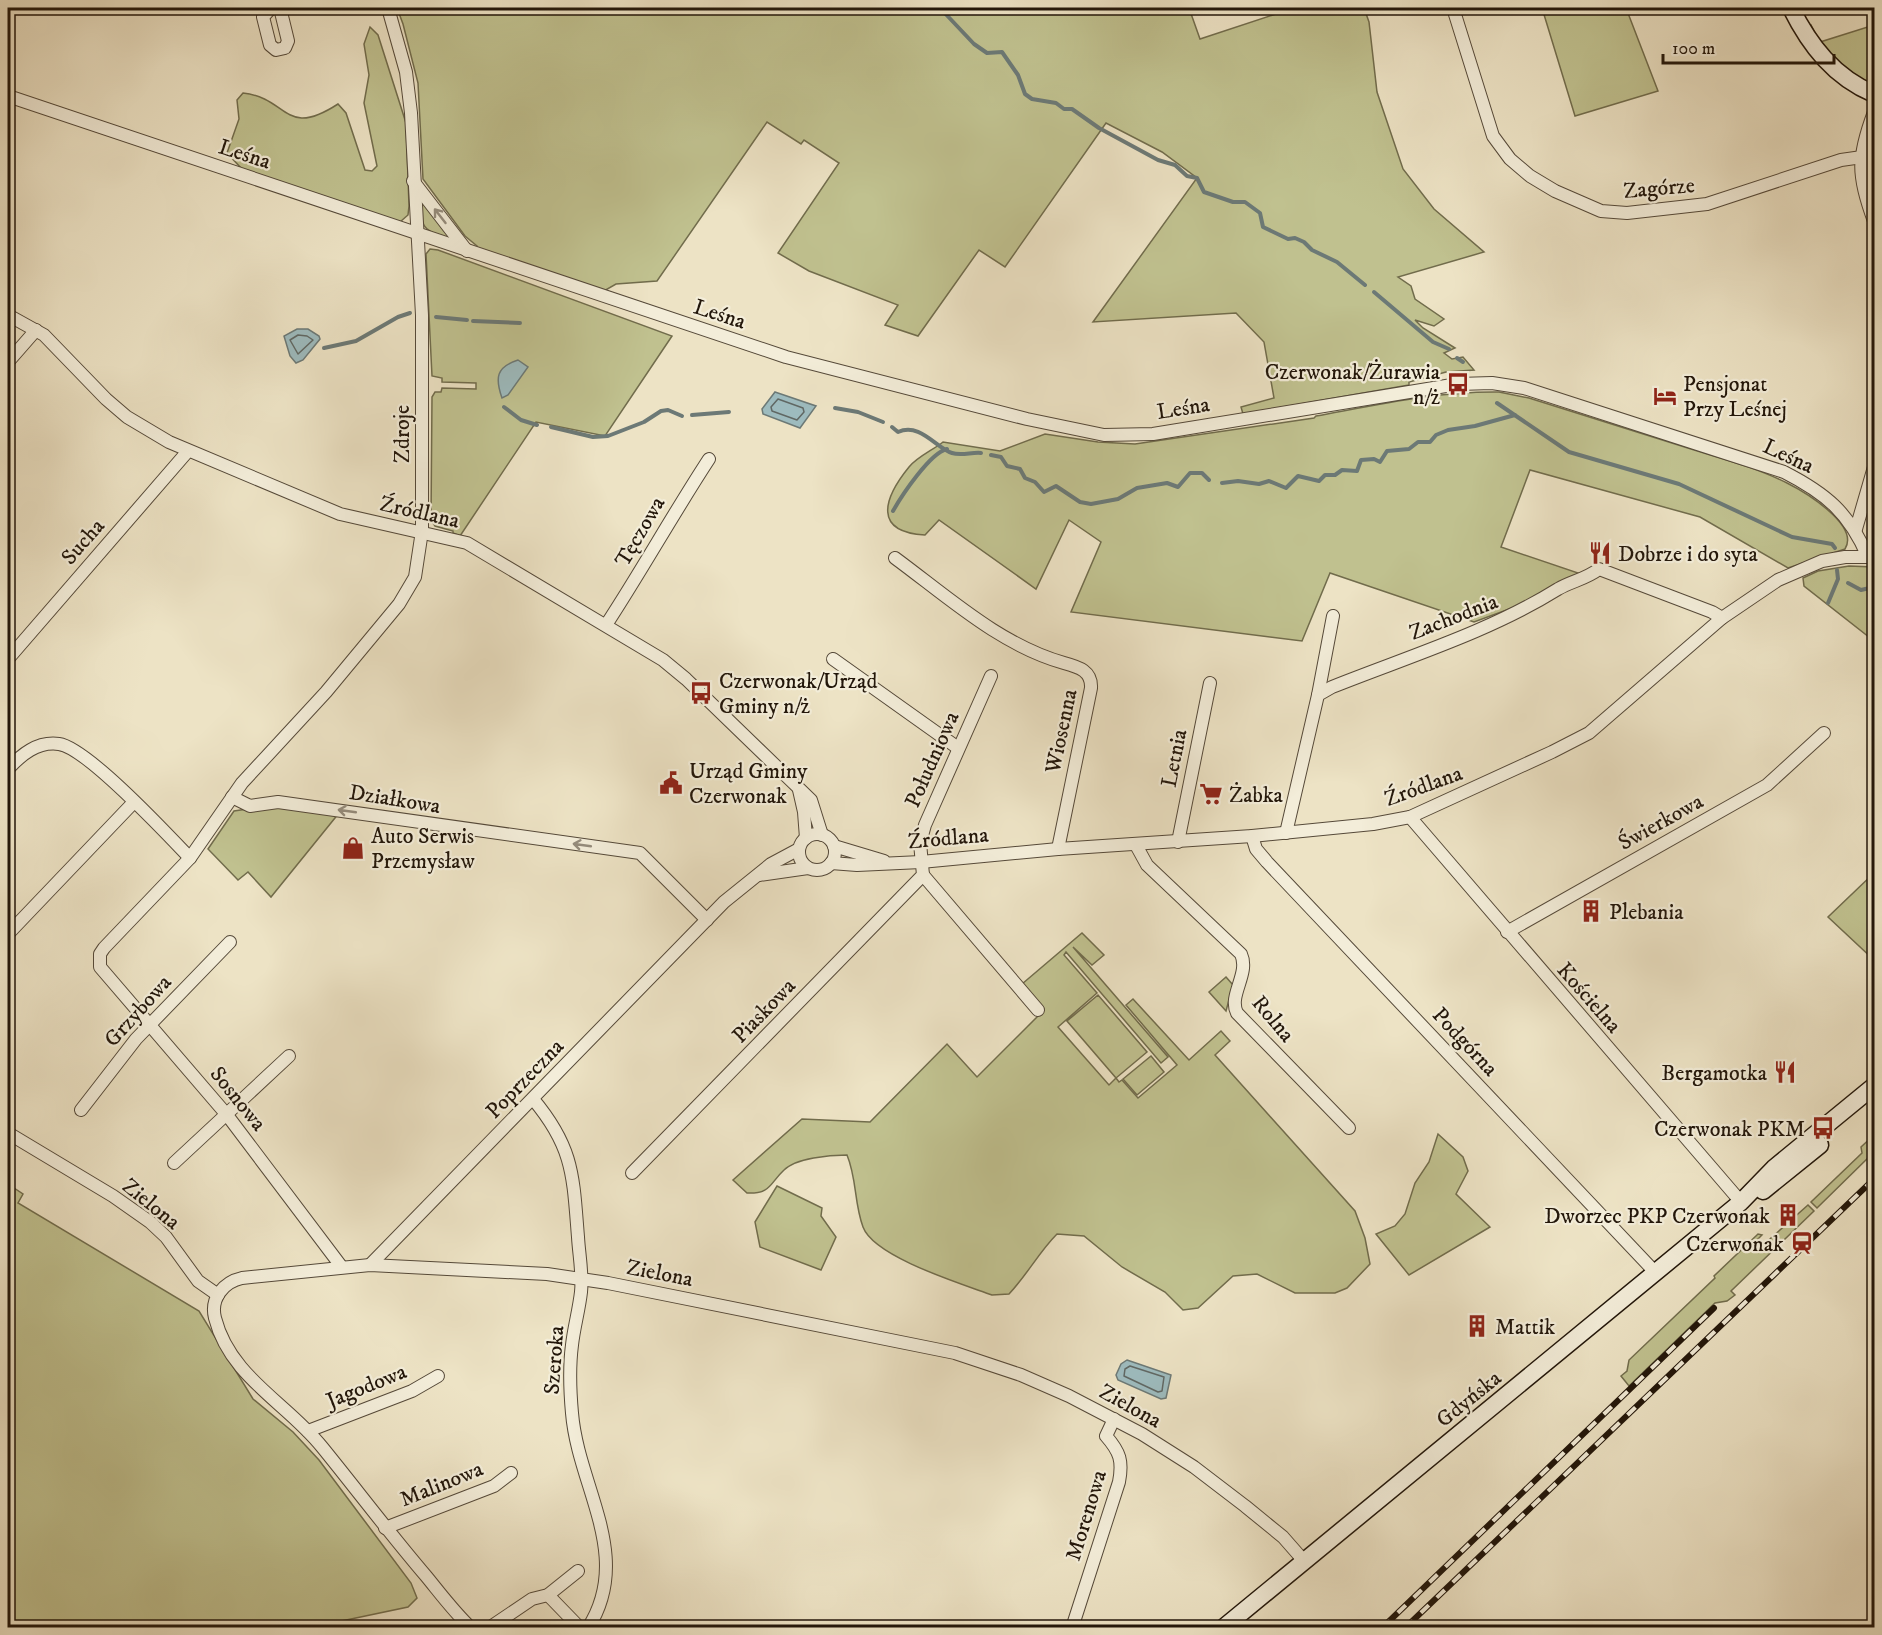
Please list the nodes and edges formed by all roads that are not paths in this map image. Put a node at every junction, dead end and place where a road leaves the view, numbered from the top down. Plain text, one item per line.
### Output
1 (271, 8) edge
2 (280, 8) edge
3 (388, 8) edge
4 (1453, 8) edge
5 (1791, 8) edge
6 (1875, 94) edge
7 (8, 96) edge
8 (1875, 112) edge
9 (1868, 158) edge
10 (413, 181) junction
11 (1875, 221) edge
12 (416, 234) junction
13 (468, 252) junction
14 (8, 315) edge
15 (36, 330) junction
16 (8, 362) edge
17 (188, 451) junction
18 (709, 459) dead end
19 (1875, 468) edge
20 (1856, 529) junction
21 (422, 531) junction
22 (1871, 557) edge
23 (895, 558) dead end
24 (1333, 616) dead end
25 (1722, 618) junction
26 (606, 625) junction
27 (8, 659) edge
28 (833, 659) dead end
29 (991, 676) dead end
30 (1210, 683) dead end
31 (1318, 695) junction
32 (1824, 733) dead end
33 (958, 748) junction
34 (8, 770) edge
35 (799, 790) junction
36 (232, 796) junction
37 (134, 801) junction
38 (1410, 817) junction
39 (1286, 832) junction
40 (822, 835) junction
41 (1251, 837) junction
42 (1178, 842) junction
43 (802, 843) junction
44 (1136, 844) junction
45 (834, 846) junction
46 (1058, 849) junction
47 (190, 858) junction
48 (831, 863) junction
49 (888, 863) junction
50 (808, 868) junction
51 (922, 868) junction
52 (759, 875) junction
53 (707, 920) junction
54 (1507, 932) junction
55 (8, 934) edge
56 (230, 942) dead end
57 (1038, 1010) dead end
58 (150, 1025) junction
59 (289, 1056) dead end
60 (1875, 1086) edge
61 (532, 1099) junction
62 (1875, 1101) edge
63 (81, 1110) dead end
64 (227, 1115) junction
65 (1349, 1128) dead end
66 (8, 1133) edge
67 (174, 1163) dead end
68 (632, 1173) dead end
69 (1741, 1202) junction
70 (370, 1265) junction
71 (340, 1266) junction
72 (1655, 1272) junction
73 (582, 1278) junction
74 (218, 1295) junction
75 (438, 1376) dead end
76 (1114, 1419) junction
77 (308, 1431) junction
78 (511, 1473) dead end
79 (385, 1528) junction
80 (1304, 1562) junction
81 (578, 1571) dead end
82 (548, 1595) junction
83 (489, 1627) edge
84 (471, 1628) edge
85 (580, 1628) edge
86 (588, 1628) edge
87 (1072, 1628) edge
88 (1223, 1628) edge

1 - 2 street
3 - 10 street, Zdroje
4 - 9 street, Zagórze
5 - 6 main road
7 - 12 street, Leśna
8 - 9 street
9 - 11 street
10 - 12 street, Zdroje
13 -> 10 street
12 - 13 street, Leśna
12 - 21 street, Zdroje
13 - 20 street, Leśna
14 - 15 street, Źródlana
15 - 16 street
15 - 17 street, Źródlana
17 - 21 street, Źródlana
17 - 27 street, Sucha
18 - 26 street, Tęczowa
19 - 20 street
20 - 22 street, Leśna
21 - 26 street, Źródlana
21 - 36 street, Zdroje
22 - 25 street, Źródlana
23 - 46 street, Wiosenna
24 - 31 street
25 - 31 street, Zachodnia
25 - 38 street, Źródlana
26 - 35 street, Źródlana
28 - 33 street
29 - 33 street, Południowa
30 - 42 street, Letnia
31 - 39 street
32 - 54 street, Świerkowa
33 - 51 street, Południowa
34 - 37 street
35 - 40 street, Źródlana
35 - 43 street
36 - 47 street
53 -> 36 street, Działkowa
37 - 47 street
37 - 55 street
38 - 39 street, Źródlana
38 - 54 street, Kościelna
39 - 41 street, Źródlana
40 - 43 street
40 - 45 street
41 - 42 street, Źródlana
41 - 72 street, Podgórna
42 - 44 street, Źródlana
43 - 50 street
43 - 52 street
44 - 46 street, Źródlana
44 - 65 street, Rolna
45 - 48 street
45 - 49 street, Źródlana
46 - 51 street, Źródlana
47 - 58 street, Sosnowa
48 - 49 street, Źródlana
48 - 50 street
49 - 51 street, Źródlana
50 - 52 street
51 - 57 street
51 - 68 street, Piaskowa
52 - 53 street
53 - 61 street, Poprzeczna
54 - 69 street, Kościelna
56 - 58 street, Grzybowa
58 - 63 street, Grzybowa
58 - 64 street, Sosnowa
59 - 64 street
60 - 69 main road, Gdyńska
61 - 70 street, Poprzeczna
61 - 73 street, Szeroka
62 - 69 main road, Gdyńska
64 - 67 street
64 - 71 street, Sosnowa
66 - 74 street, Zielona
69 - 72 main road, Gdyńska
70 - 71 street, Zielona
70 - 73 street, Zielona
71 - 74 street, Zielona
72 - 80 main road, Gdyńska
73 - 76 street, Zielona
73 - 86 street, Szeroka
74 - 77 street
75 - 77 street, Jagodowa
76 - 80 street, Zielona
76 - 87 street, Morenowa
77 - 79 street
78 - 79 street, Malinowa
79 - 84 street
80 - 88 main road, Gdyńska
81 - 82 street
82 - 83 street
82 - 85 street

